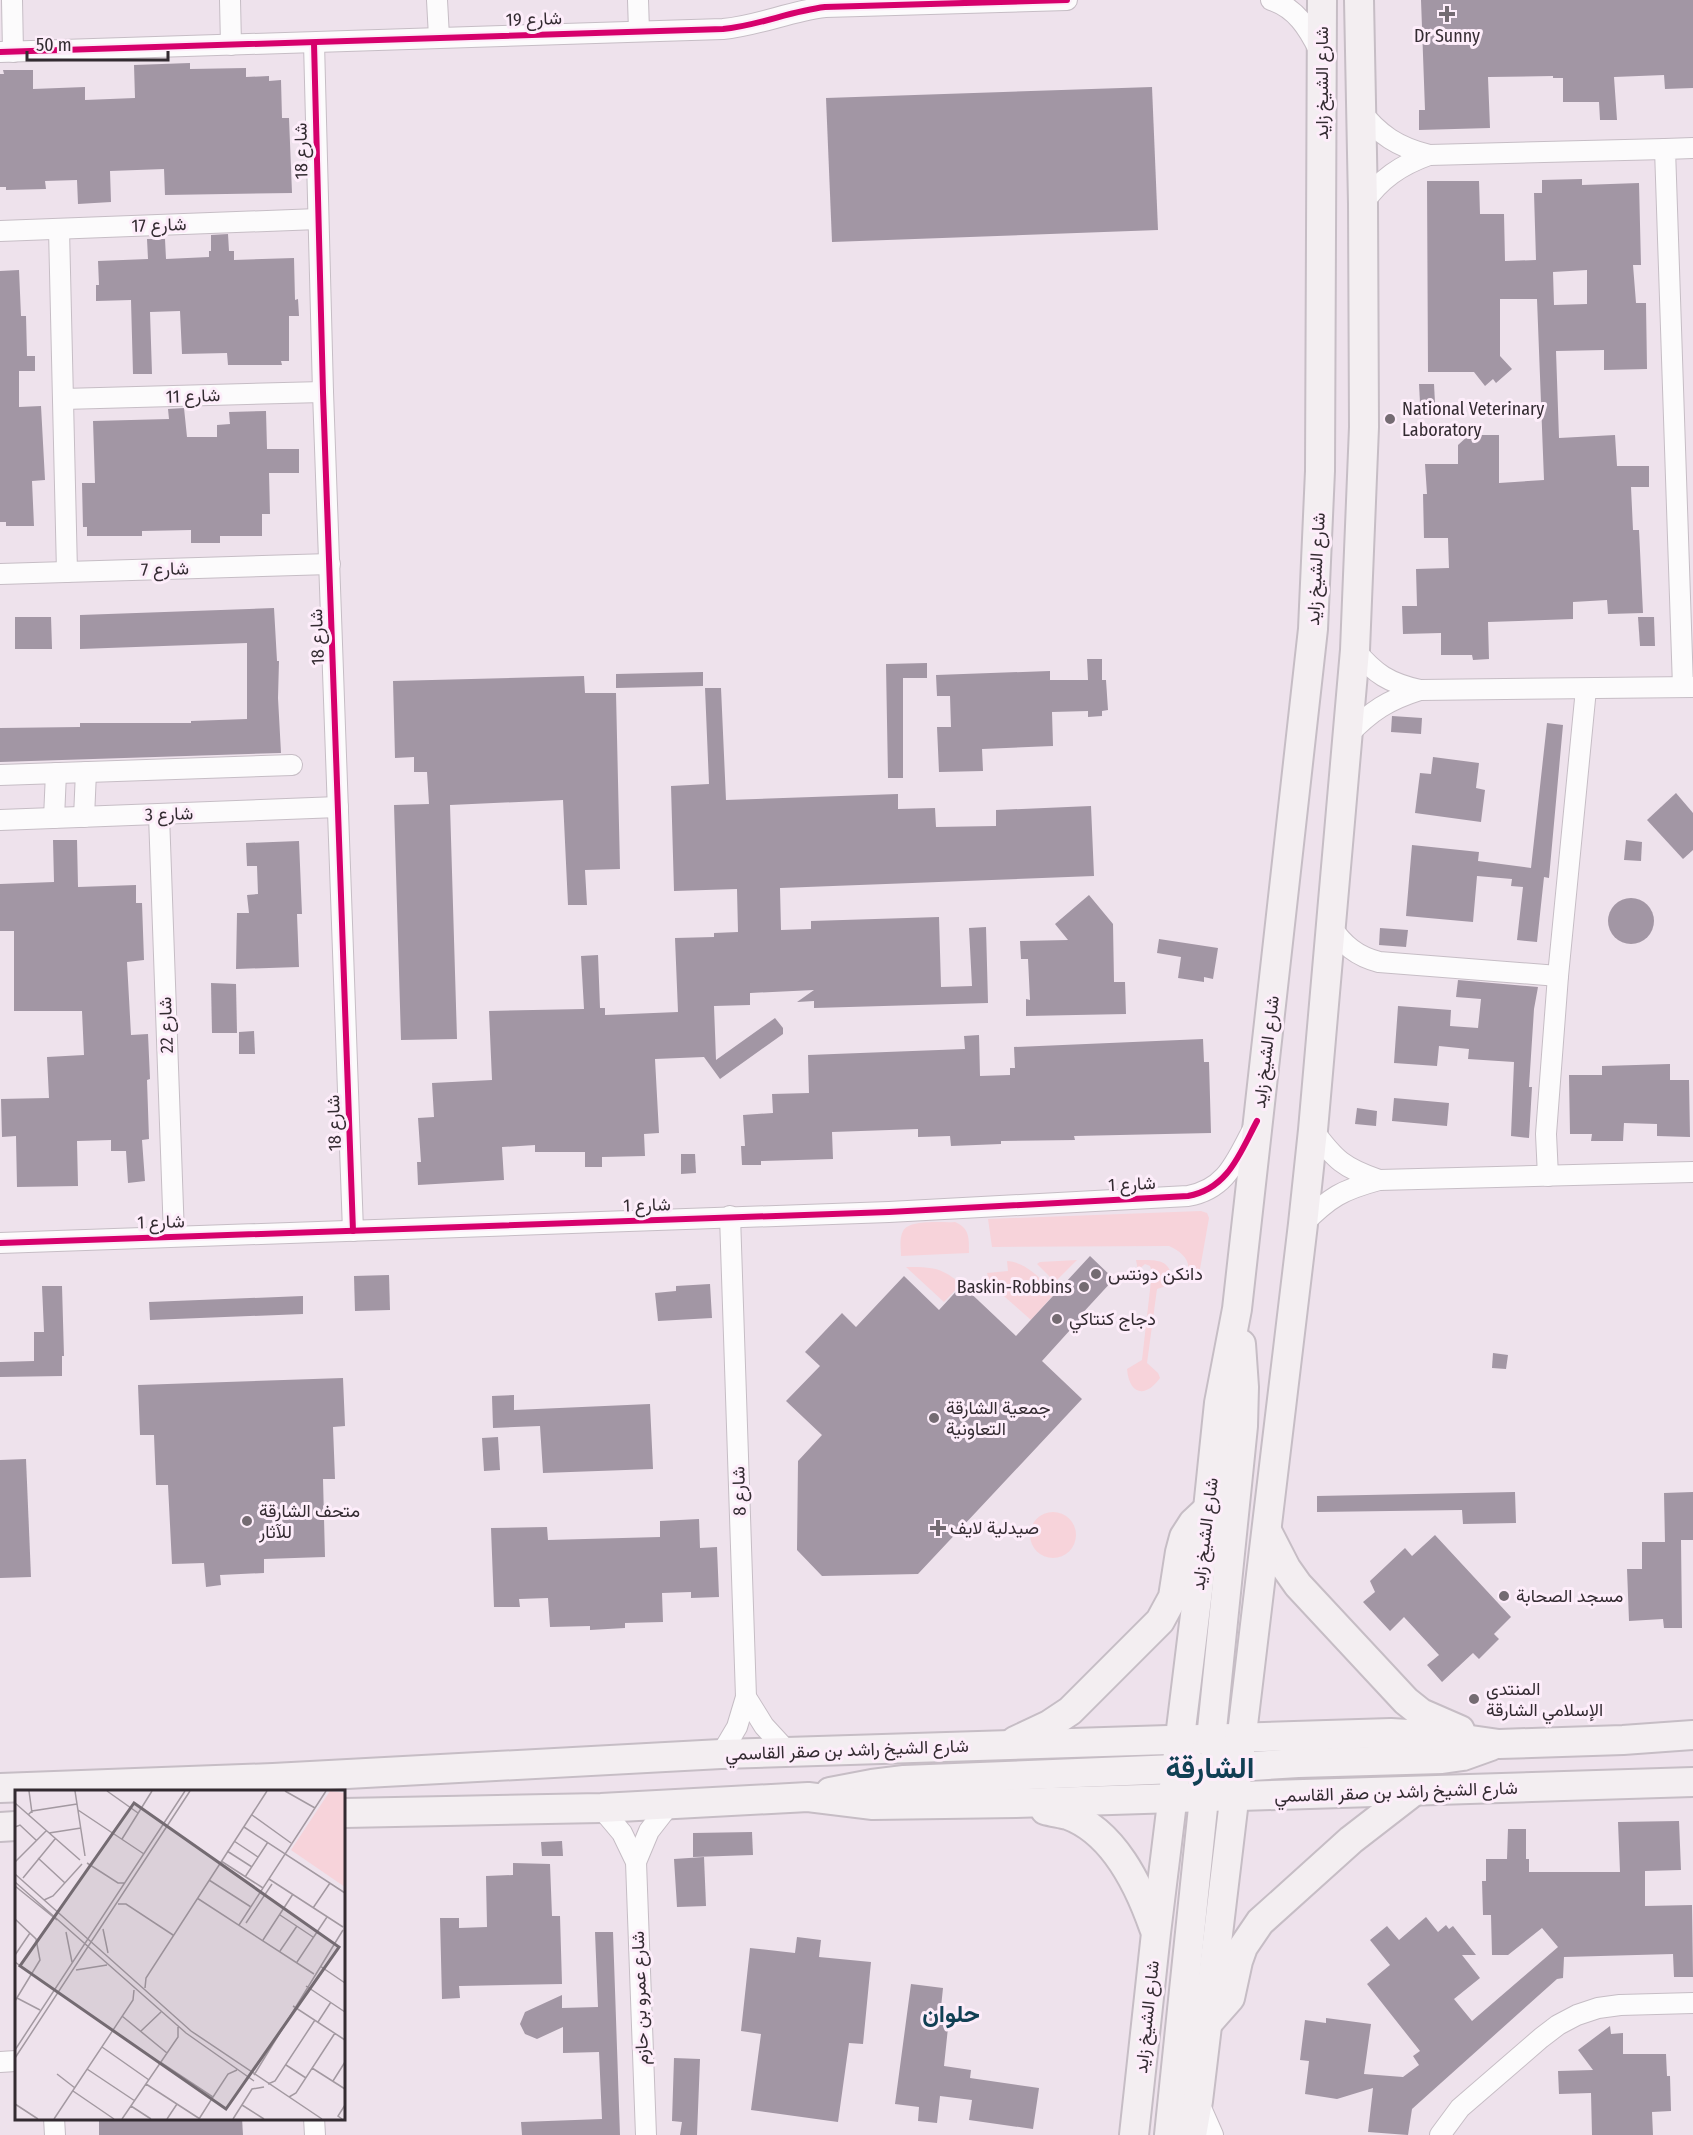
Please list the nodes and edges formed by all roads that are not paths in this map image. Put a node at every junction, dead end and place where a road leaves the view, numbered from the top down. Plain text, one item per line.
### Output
1 (12, 0) edge
2 (230, 0) edge
3 (437, 0) edge
4 (638, 0) edge
5 (1067, 0) edge
6 (1271, 0) edge
7 (1322, 0) edge
8 (1359, 0) edge
9 (639, 31) junction
10 (439, 37) junction
11 (314, 43) junction
12 (231, 45) junction
13 (7, 52) edge
14 (1323, 57) junction
15 (1360, 110) junction
16 (1693, 148) edge
17 (1665, 149) junction
18 (1429, 155) junction
19 (1363, 204) junction
20 (318, 219) junction
21 (59, 229) junction
22 (0, 231) edge
23 (323, 392) junction
24 (63, 399) junction
25 (330, 564) junction
26 (67, 572) junction
27 (0, 574) edge
28 (1355, 650) junction
29 (1688, 687) edge
30 (1586, 689) junction
31 (1420, 690) junction
32 (1348, 735) junction
33 (292, 765) dead end
34 (86, 772) junction
35 (56, 773) junction
36 (0, 775) edge
37 (338, 807) junction
38 (159, 815) junction
39 (84, 817) junction
40 (54, 818) junction
41 (0, 820) edge
42 (1330, 927) junction
43 (1558, 976) junction
44 (1257, 1121) junction
45 (1313, 1130) junction
46 (1693, 1172) edge
47 (1548, 1176) junction
48 (1379, 1180) junction
49 (730, 1216) junction
50 (1303, 1224) junction
51 (353, 1231) junction
52 (174, 1236) junction
53 (0, 1243) edge
54 (1237, 1309) junction
55 (1208, 1509) junction
56 (1267, 1531) junction
57 (746, 1697) junction
58 (1214, 1705) junction
59 (1245, 1710) junction
60 (1693, 1736) edge
61 (1180, 1740) junction
62 (1499, 1744) junction
63 (1003, 1746) junction
64 (787, 1751) junction
65 (721, 1754) junction
66 (1212, 1764) junction
67 (1693, 1782) edge
68 (122, 1787) edge
69 (0, 1788) edge
70 (1413, 1792) junction
71 (808, 1797) junction
72 (1234, 1797) junction
73 (1016, 1803) junction
74 (670, 1804) junction
75 (602, 1808) junction
76 (1170, 1812) junction
77 (345, 1813) edge
78 (15, 1826) edge
79 (0, 1827) edge
80 (1200, 1831) junction
81 (636, 1862) junction
82 (1156, 1933) junction
83 (1693, 2003) edge
84 (1208, 2024) junction
85 (15, 2061) edge
86 (0, 2062) edge
87 (1198, 2101) junction
88 (54, 2120) edge
89 (314, 2120) edge
90 (55, 2135) edge
91 (315, 2135) edge
92 (646, 2135) edge
93 (1134, 2135) edge
94 (1169, 2135) edge
95 (1192, 2135) edge
96 (1213, 2135) edge
97 (1440, 2135) edge

1 - 13 street
2 - 12 street
3 - 10 street
4 - 9 street
5 - 9 street, شارع 19
6 - 14 street
7 - 14 main road, شارع الشيخ زايد
8 - 15 main road, شارع الشيخ زايد
9 - 10 street, شارع 19
10 - 11 street, شارع 19
11 - 12 street, شارع 19
11 - 20 street, شارع 18
12 - 13 street, شارع 19
14 - 44 main road, شارع الشيخ زايد
15 - 18 street
15 - 19 main road, شارع الشيخ زايد
16 - 17 street
17 - 18 street
17 - 29 street
18 - 19 street
19 - 28 main road, شارع الشيخ زايد
20 - 21 street, شارع 17
20 - 23 street, شارع 18
21 - 22 street, شارع 17
21 - 24 street
23 - 24 street, شارع 11
23 - 25 street, شارع 18
24 - 26 street
25 - 26 street, شارع 7
25 - 37 street, شارع 18
26 - 27 street, شارع 7
28 - 31 street
28 - 32 main road, شارع الشيخ زايد
29 - 30 street
30 - 31 street
30 - 43 street
31 - 32 street
32 - 42 main road, شارع الشيخ زايد
33 - 34 street
34 - 35 street
34 - 39 street
35 - 36 street
35 - 40 street
37 - 38 street, شارع 3
37 - 51 street, شارع 18
38 - 39 street, شارع 3
38 - 52 street, شارع 22
39 - 40 street, شارع 3
40 - 41 street, شارع 3
42 - 43 street
42 - 45 main road, شارع الشيخ زايد
43 - 47 street
44 - 49 street, شارع 1
44 - 54 main road, شارع الشيخ زايد
45 - 48 street
45 - 50 main road, شارع الشيخ زايد
46 - 47 street
47 - 48 street
48 - 50 street
49 - 51 street, شارع 1
49 - 57 street, شارع 8
50 - 56 main road, شارع الشيخ زايد
51 - 52 street, شارع 1
52 - 53 street, شارع 1
54 - 55 main road, شارع الشيخ زايد
54 - 58 main road
55 - 61 main road, شارع الشيخ زايد
55 - 63 main road
56 - 59 main road, شارع الشيخ زايد
56 - 62 main road
57 - 64 street, شارع 8
57 - 65 street
58 - 59 main road
58 - 66 main road
59 - 66 main road, شارع الشيخ زايد
60 - 62 main road, شارع الشيخ راشد بن صقر القاسمي
61 - 63 main road, شارع الشيخ راشد بن صقر القاسمي
61 - 66 main road, شارع الشيخ راشد بن صقر القاسمي
62 - 66 main road, شارع الشيخ راشد بن صقر القاسمي
63 - 64 main road, شارع الشيخ راشد بن صقر القاسمي
64 - 65 main road, شارع الشيخ راشد بن صقر القاسمي
65 - 68 main road, شارع الشيخ راشد بن صقر القاسمي
66 - 71 main road
66 - 72 main road, شارع الشيخ راشد بن صقر القاسمي
66 - 76 main road, شارع الشيخ راشد بن صقر القاسمي
66 - 80 main road
67 - 70 main road, شارع الشيخ راشد بن صقر القاسمي
68 - 69 main road, شارع الشيخ راشد بن صقر القاسمي
70 - 72 main road, شارع الشيخ راشد بن صقر القاسمي
70 - 84 main road
71 - 73 main road, شارع الشيخ راشد بن صقر القاسمي
71 - 74 main road, شارع الشيخ راشد بن صقر القاسمي
72 - 84 main road
73 - 76 main road, شارع الشيخ راشد بن صقر القاسمي
73 - 82 main road
74 - 75 main road, شارع الشيخ راشد بن صقر القاسمي
74 - 81 street, شارع عمرو بن حازم
75 - 77 main road, شارع الشيخ راشد بن صقر القاسمي
75 - 81 street, شارع عمرو بن حازم
76 - 80 main road
76 - 82 main road, شارع الشيخ زايد
78 - 79 main road
80 - 94 main road
81 - 92 street, شارع عمرو بن حازم
82 - 93 main road, شارع الشيخ زايد
83 - 97 street
84 - 87 main road
85 - 86 street
87 - 95 main road
87 - 96 street
88 - 90 street
89 - 91 street

